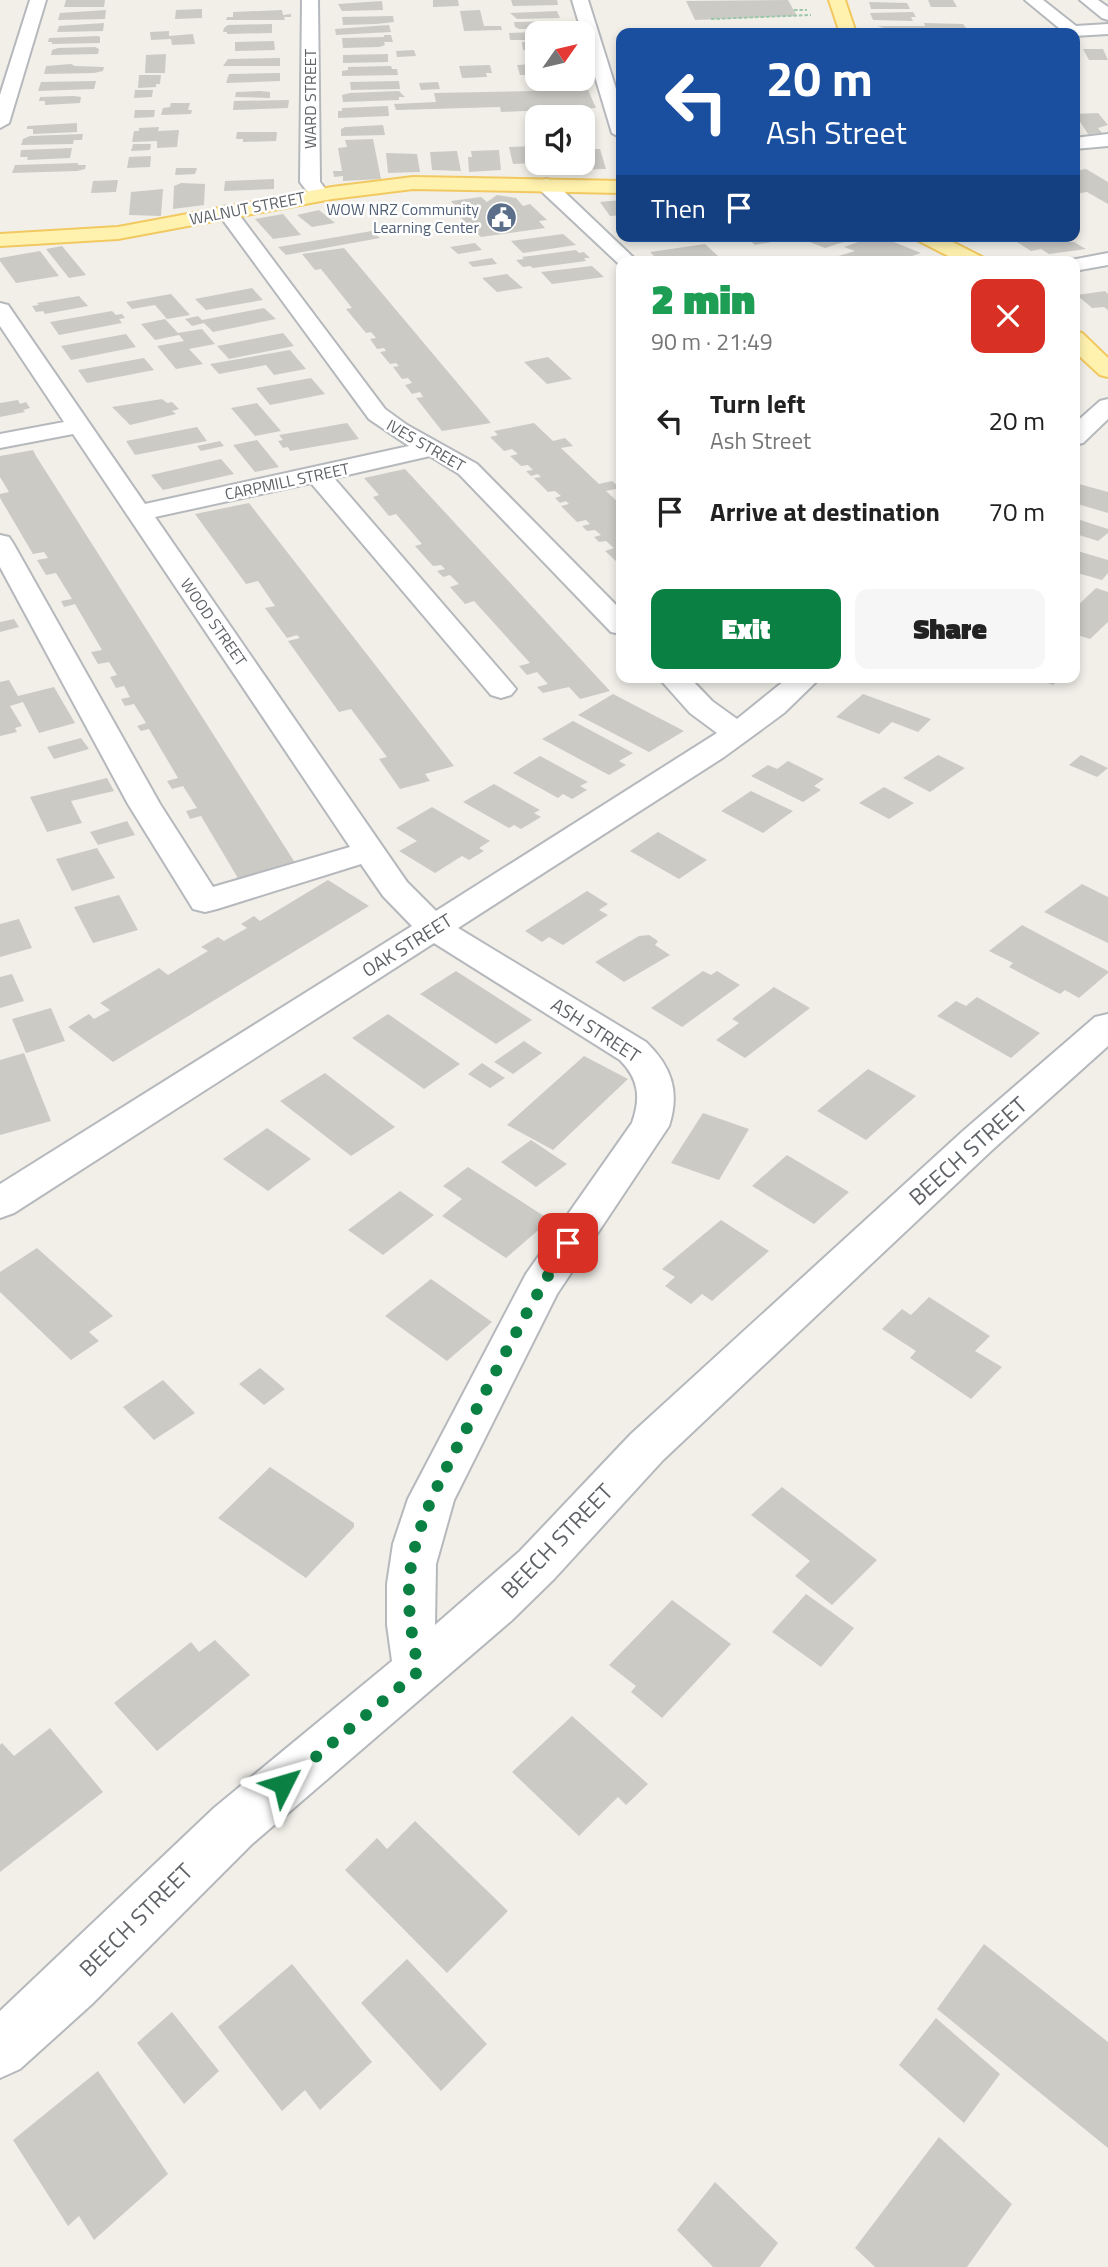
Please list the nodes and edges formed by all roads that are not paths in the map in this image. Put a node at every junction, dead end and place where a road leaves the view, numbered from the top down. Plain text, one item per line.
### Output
1 (310, 0) edge
2 (580, 0) edge
3 (1033, 0) edge
4 (1088, 0) edge
5 (36, 6) edge
6 (839, 7) edge
7 (11, 12) dead end
8 (1108, 15) edge
9 (846, 28) edge
10 (1068, 28) edge
11 (1108, 29) edge
12 (1080, 31) edge
13 (1108, 40) edge
14 (1080, 42) edge
15 (616, 117) edge
16 (0, 123) edge
17 (1108, 139) edge
18 (1080, 143) edge
19 (546, 185) junction
20 (616, 187) edge
21 (320, 195) junction
22 (227, 212) junction
23 (0, 240) edge
24 (936, 242) edge
25 (622, 256) edge
26 (965, 256) edge
27 (1108, 259) edge
28 (1080, 264) edge
29 (0, 310) edge
30 (1080, 344) edge
31 (1108, 370) edge
32 (1108, 406) edge
33 (79, 426) junction
34 (1080, 432) edge
35 (0, 441) edge
36 (434, 448) junction
37 (317, 474) junction
38 (139, 513) junction
39 (0, 543) edge
40 (616, 621) edge
41 (678, 683) edge
42 (800, 683) edge
43 (501, 689) dead end
44 (737, 733) junction
45 (370, 850) junction
46 (435, 927) junction
47 (1108, 1026) edge
48 (0, 1203) edge
49 (419, 1671) junction
50 (0, 2049) edge

1 - 21 street, WARD STREET
2 - 15 street
3 - 10 street
4 - 8 street
5 - 7 street
5 - 16 street
6 - 9 main road
11 - 12 street
13 - 14 street
17 - 18 street
19 - 20 main road, WALNUT STREET
19 - 21 main road, WALNUT STREET
19 - 25 street
21 - 22 main road, WALNUT STREET
22 - 23 main road, WALNUT STREET
22 - 36 street, IVES STREET
24 - 26 main road
27 - 28 street
29 - 33 street, WOOD STREET
30 - 31 main road
32 - 34 street
33 - 35 street
33 - 38 street, WOOD STREET
36 - 37 street, CARPMILL STREET
36 - 40 street, IVES STREET
37 - 38 street, CARPMILL STREET
37 - 43 street
38 - 45 street, WOOD STREET
39 - 45 street
41 - 44 street
42 - 44 street, OAK STREET
44 - 46 street, OAK STREET
45 - 46 street, WOOD STREET
46 - 48 street, OAK STREET
46 - 49 street, ASH STREET
47 - 49 street, BEECH STREET
49 - 50 street, BEECH STREET

